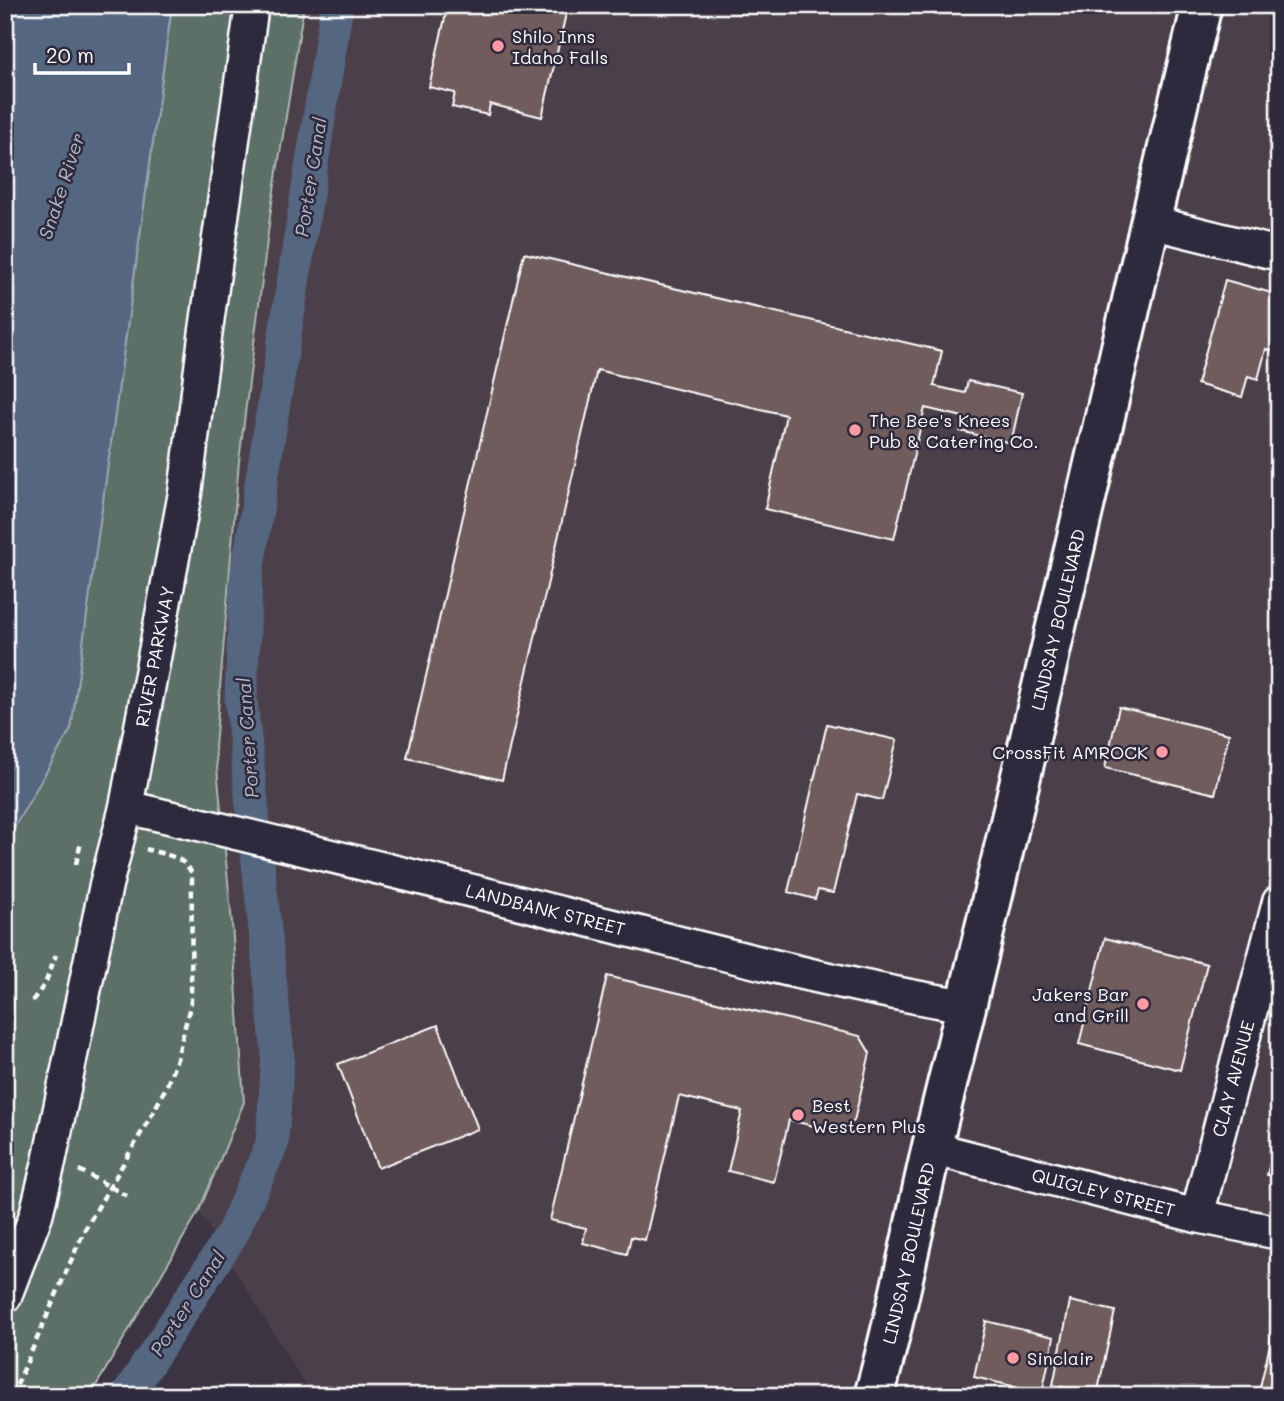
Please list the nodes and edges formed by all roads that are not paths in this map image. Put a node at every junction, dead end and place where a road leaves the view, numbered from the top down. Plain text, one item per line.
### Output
1 (252, 5) edge
2 (1202, 5) edge
3 (1150, 222) junction
4 (1279, 254) edge
5 (126, 807) junction
6 (1279, 902) edge
7 (967, 1006) junction
8 (932, 1148) junction
9 (1197, 1216) junction
10 (1279, 1233) edge
11 (5, 1296) edge
12 (874, 1396) edge

1 - 5 street, RIVER PARKWAY
2 - 3 street, LINDSAY BOULEVARD
3 - 4 street
3 - 7 street, LINDSAY BOULEVARD
5 - 7 street, LANDBANK STREET
5 - 11 street, RIVER PARKWAY
6 - 9 street, CLAY AVENUE
7 - 8 street, LINDSAY BOULEVARD
8 - 9 street, QUIGLEY STREET
8 - 12 street, LINDSAY BOULEVARD
9 - 10 street, QUIGLEY STREET

